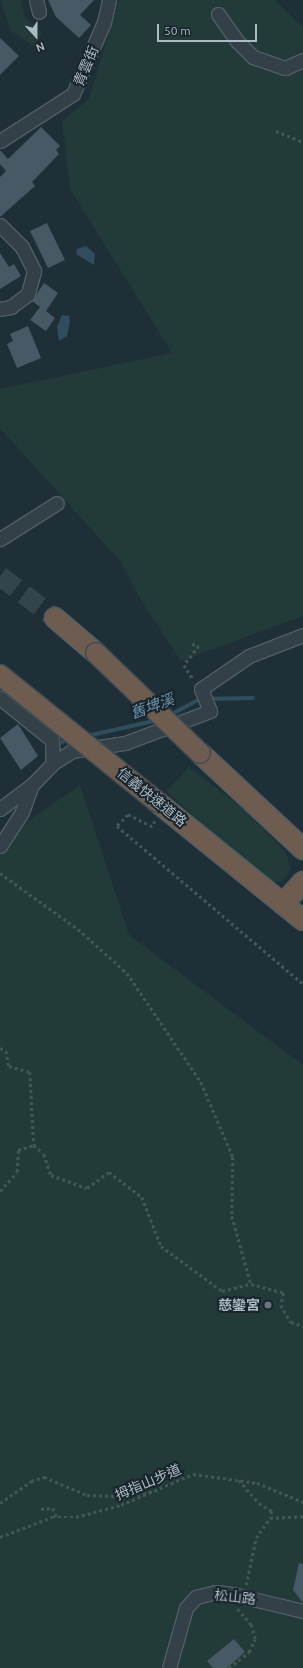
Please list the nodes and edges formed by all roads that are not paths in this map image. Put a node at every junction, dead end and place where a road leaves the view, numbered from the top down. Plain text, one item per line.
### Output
1 (110, 0) edge
2 (218, 14) dead end
3 (303, 60) edge
4 (0, 141) edge
5 (0, 225) edge
6 (0, 309) edge
7 (56, 503) dead end
8 (0, 539) edge
9 (55, 618) tunnel mouth
10 (303, 635) edge
11 (0, 675) edge
12 (0, 698) edge
13 (53, 763) junction
14 (32, 785) junction
15 (0, 810) edge
16 (0, 846) edge
17 (303, 849) edge
18 (303, 882) edge
19 (283, 904) junction
20 (303, 920) edge
21 (303, 1610) edge
22 (169, 1668) edge

1 - 4 street, 青雲街
2 - 3 street
5 - 6 street
7 - 8 street
9 - 17 highway, bridge
10 - 13 street
11 - 19 highway, 信義快速道路, bridge
12 - 13 street
13 - 14 street
14 - 15 street
14 - 16 street
18 - 19 highway
19 - 20 highway, 信義快速道路
21 - 22 street, 松山路

